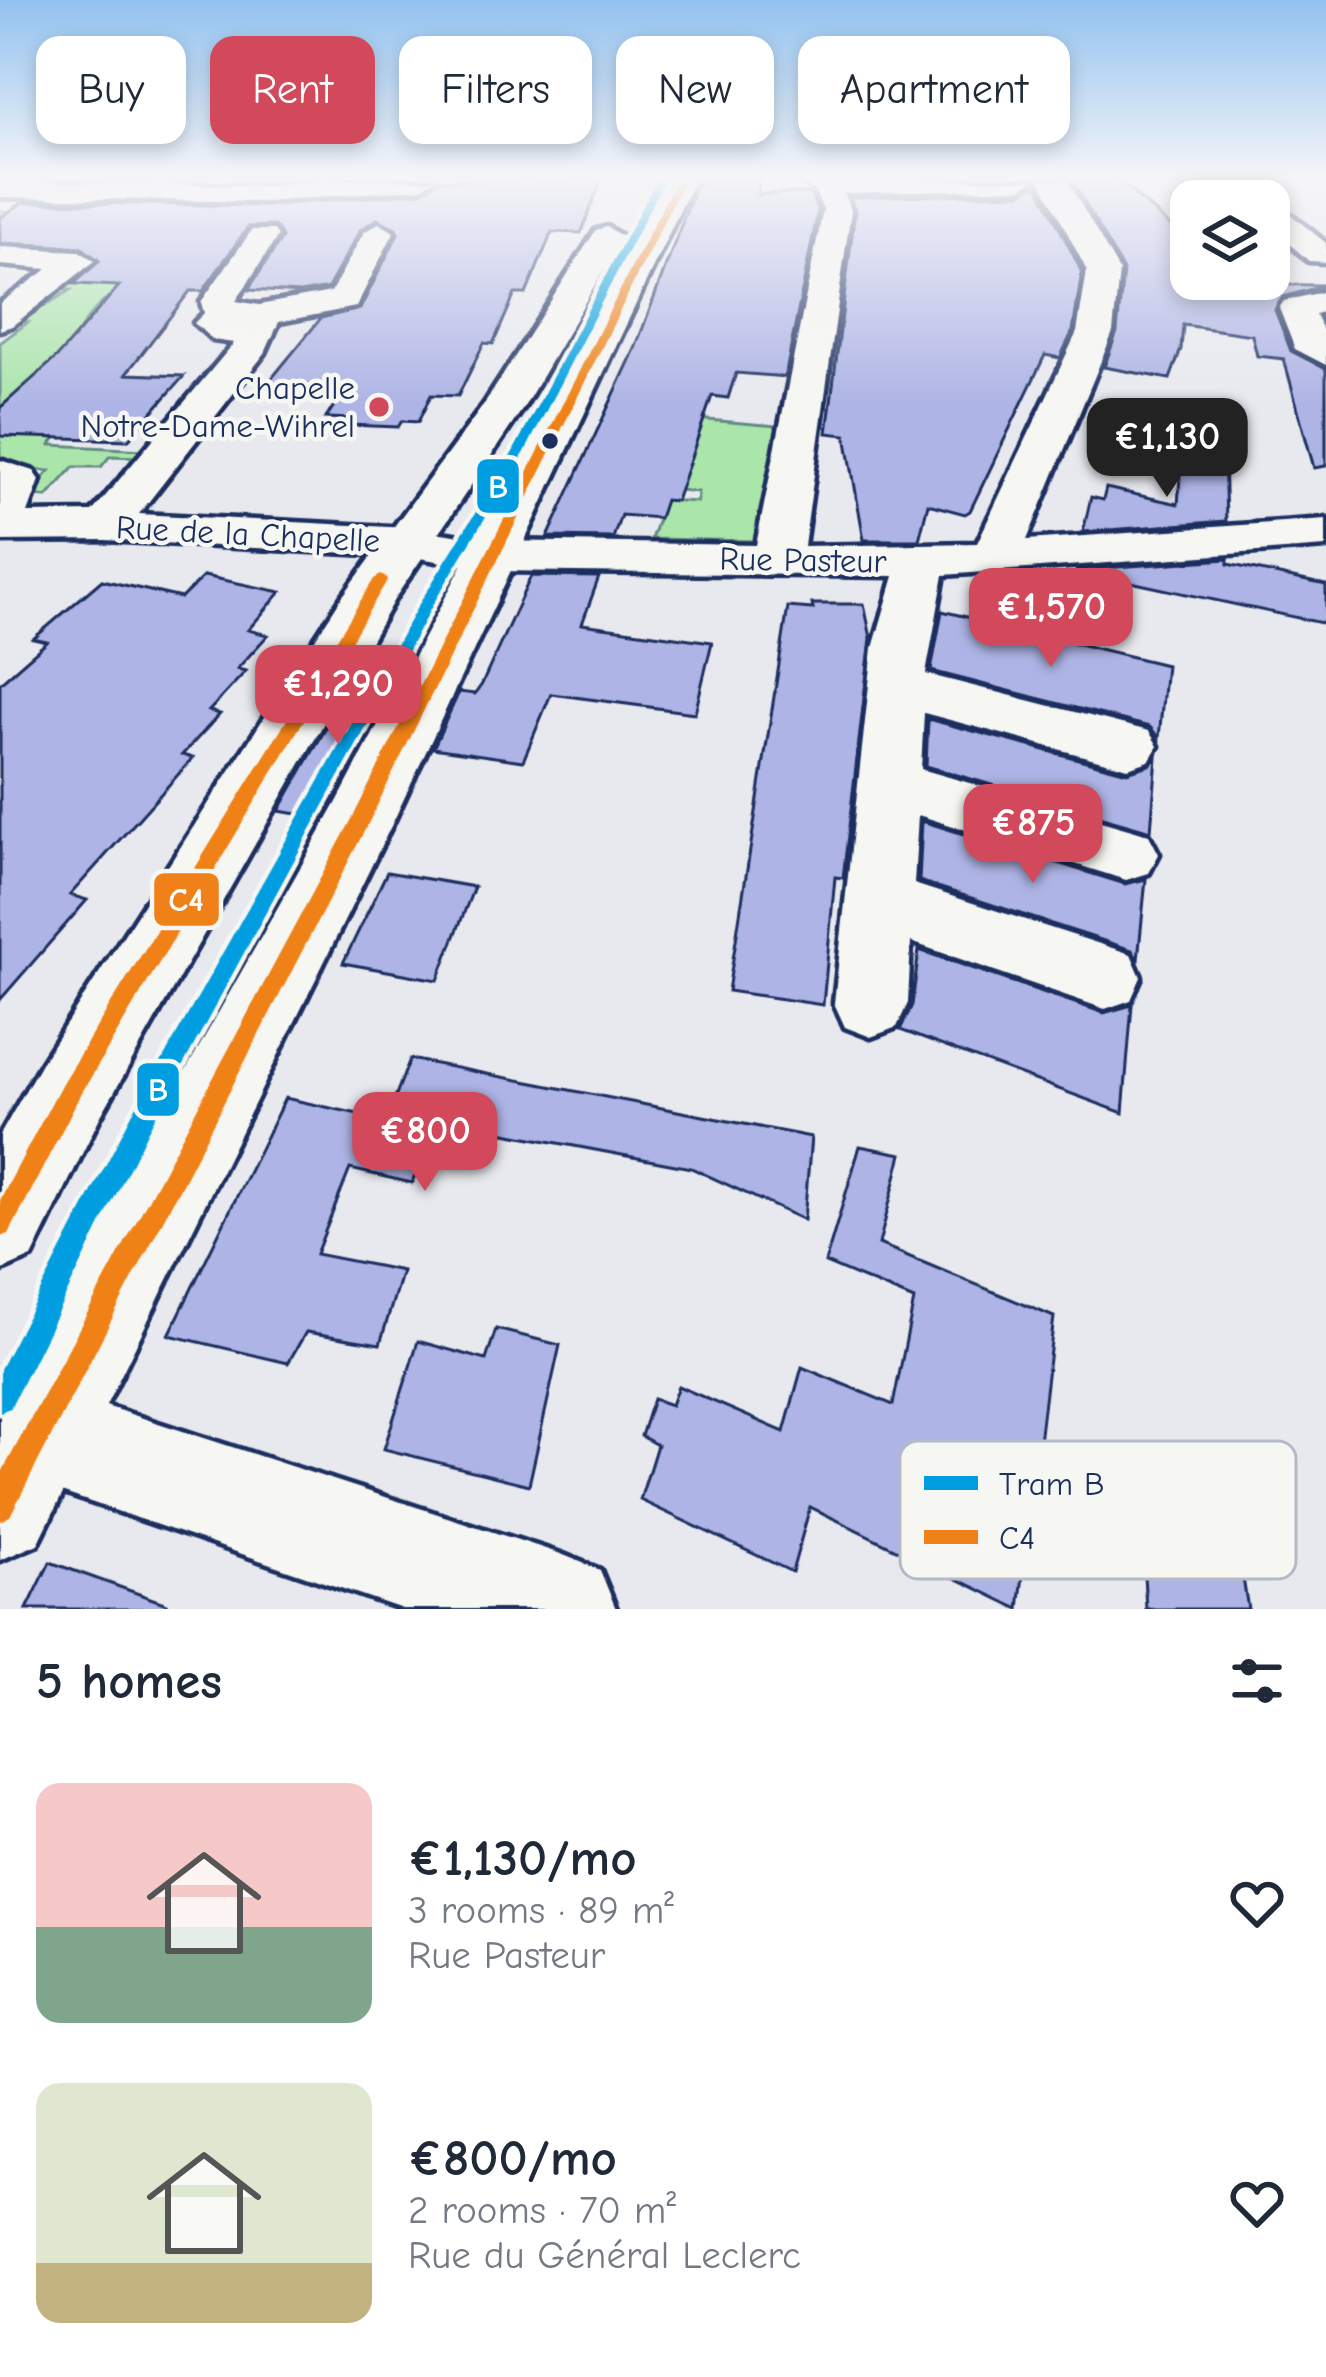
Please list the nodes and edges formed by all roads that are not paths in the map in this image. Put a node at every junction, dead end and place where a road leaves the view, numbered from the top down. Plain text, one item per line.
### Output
1 (250, 255) edge
2 (367, 255) edge
3 (596, 255) edge
4 (643, 255) edge
5 (829, 255) edge
6 (1094, 255) edge
7 (0, 256) edge
8 (1326, 301) edge
9 (0, 319) edge
10 (247, 319) junction
11 (1326, 354) edge
12 (0, 473) edge
13 (0, 526) edge
14 (105, 526) junction
15 (1326, 533) edge
16 (407, 542) junction
17 (495, 556) junction
18 (995, 558) junction
19 (777, 560) junction
20 (923, 562) junction
21 (899, 687) junction
22 (1128, 746) dead end
23 (890, 783) junction
24 (1126, 854) dead end
25 (880, 902) junction
26 (1105, 976) dead end
27 (871, 1004) dead end
28 (7, 1194) edge
29 (19, 1470) edge
30 (562, 1609) edge

1 - 10 street
2 - 10 street
3 - 16 main road
4 - 17 main road
5 - 19 street
6 - 18 street
7 - 9 street
8 - 11 street
10 - 14 street
12 - 13 street
13 - 14 street, Rue de la Chapelle
14 - 16 street, Rue de la Chapelle
15 - 18 street, Rue Pasteur
16 - 17 street, Rue de la Chapelle
16 - 28 main road
17 - 19 street, Rue Pasteur
17 - 29 main road
18 - 20 street, Rue Pasteur
19 - 20 street, Rue Pasteur
20 - 21 street
21 - 22 street
21 - 23 street
23 - 24 street
23 - 25 street
25 - 26 street
25 - 27 street
29 - 30 street

